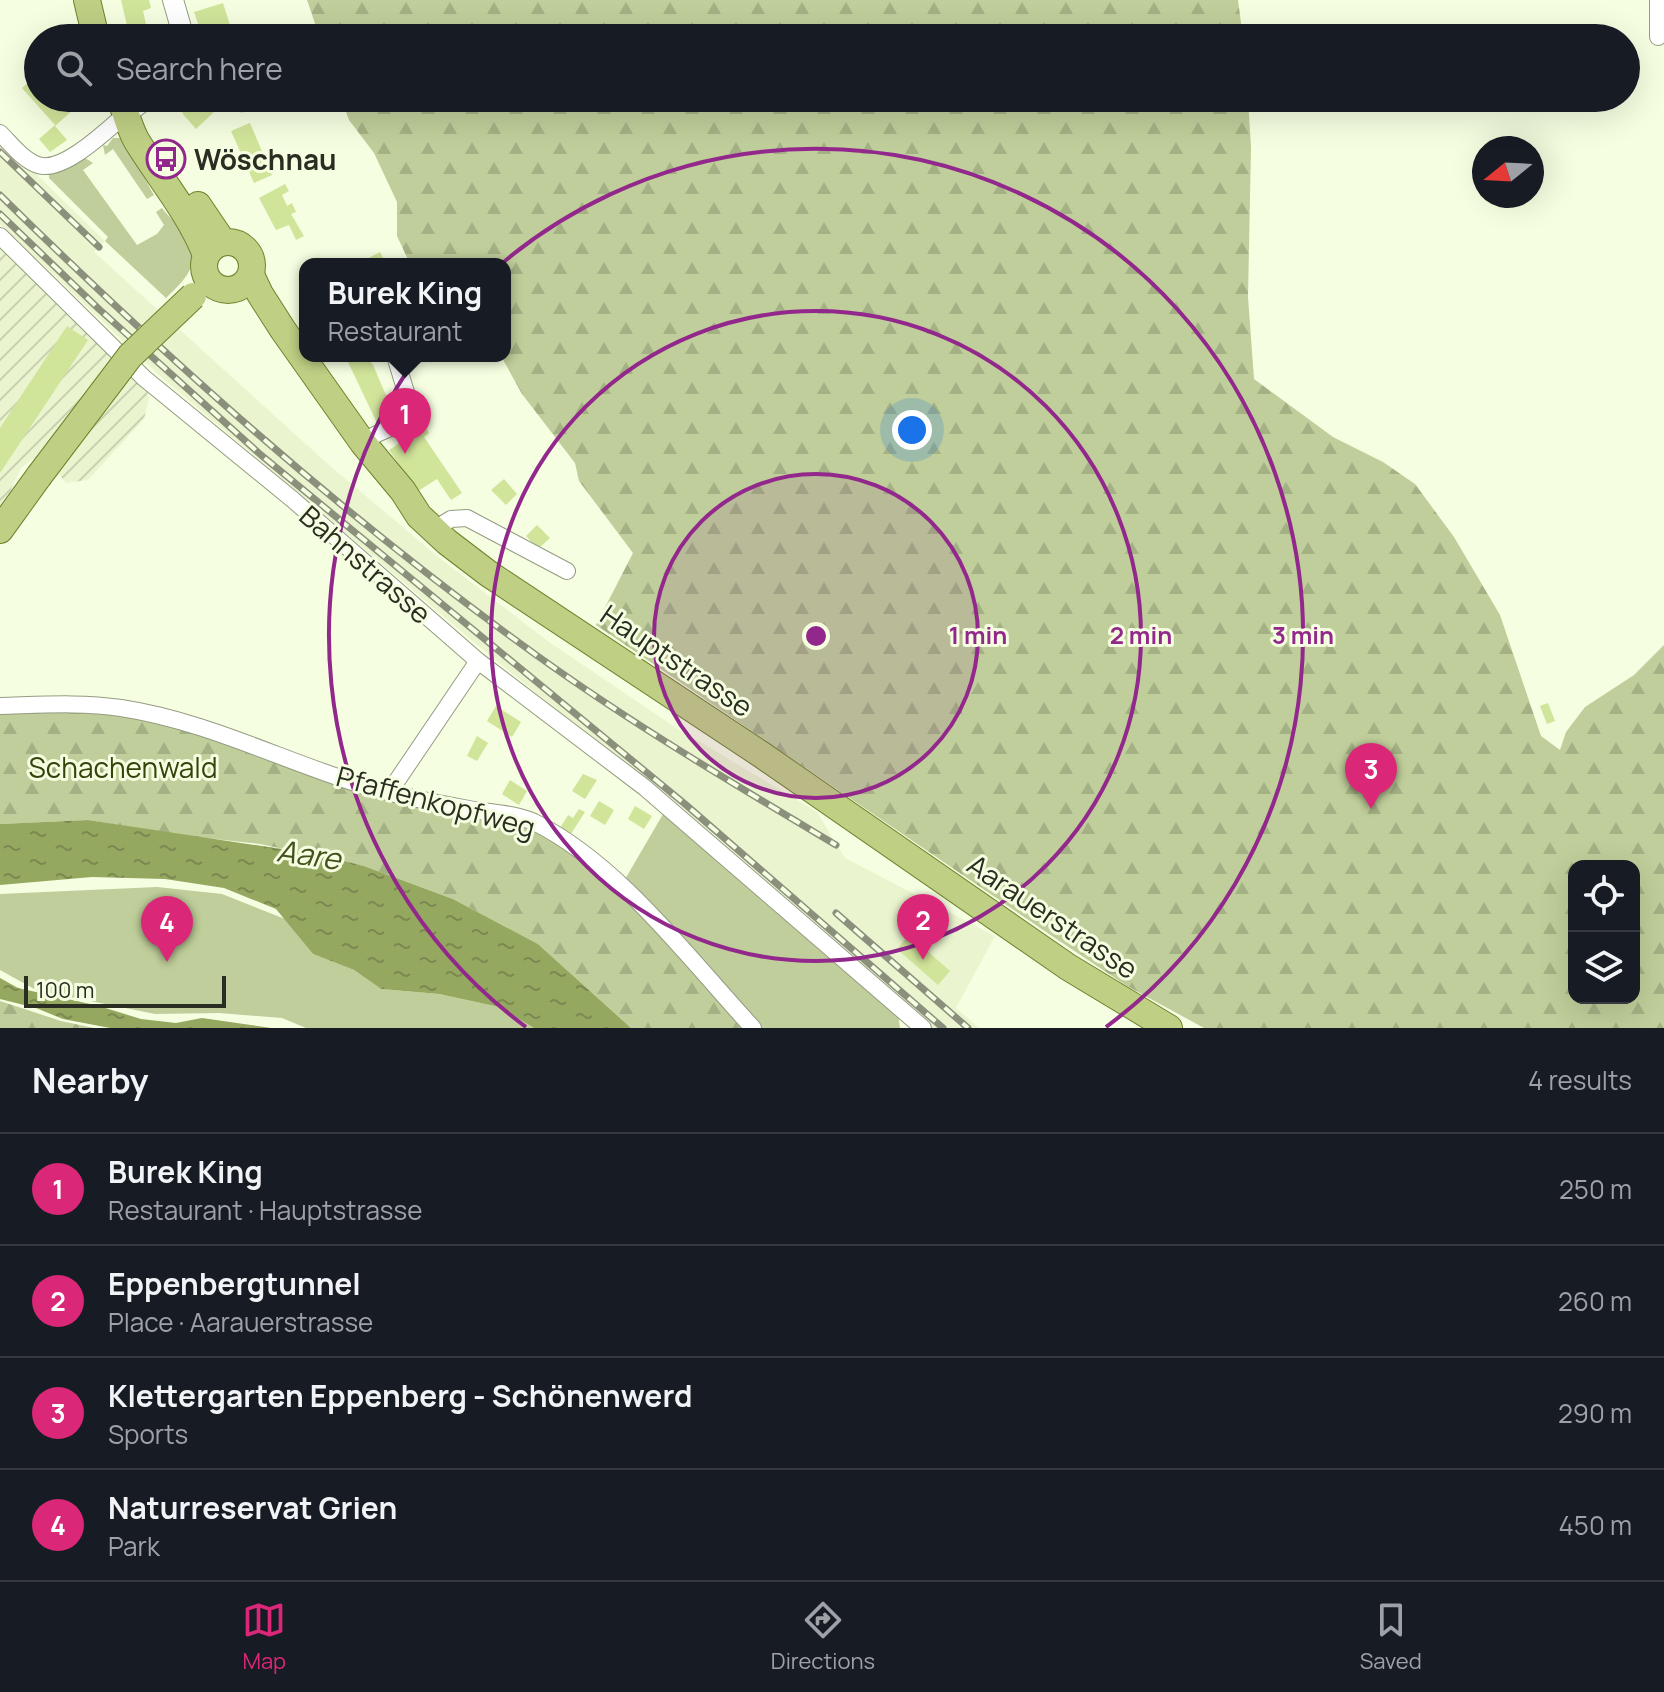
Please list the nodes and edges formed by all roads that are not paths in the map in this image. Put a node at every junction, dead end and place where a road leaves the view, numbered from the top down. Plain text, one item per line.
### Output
1 (87, 0) edge
2 (173, 0) edge
3 (1658, 0) edge
4 (93, 24) edge
5 (180, 24) edge
6 (1658, 37) dead end
7 (121, 112) edge
8 (137, 112) edge
9 (0, 133) edge
10 (0, 236) edge
11 (214, 248) junction
12 (243, 282) junction
13 (201, 289) junction
14 (299, 352) edge
15 (306, 362) edge
16 (397, 362) edge
17 (363, 443) junction
18 (426, 523) junction
19 (0, 530) edge
20 (567, 571) dead end
21 (478, 661) junction
22 (0, 706) edge
23 (390, 791) junction
24 (904, 853) joint
25 (916, 1026) edge
26 (753, 1028) edge
27 (1169, 1028) edge

1 - 4 main road
2 - 5 street
3 - 6 street
7 - 9 street
8 - 11 main road
10 - 21 street, Bahnstrasse
11 - 12 main road
11 - 13 main road
12 - 13 main road
12 - 14 main road, Hauptstrasse
12 - 18 main road, Hauptstrasse
13 - 19 main road, bridge
15 - 17 main road, Hauptstrasse
16 - 17 street
17 - 18 main road, Hauptstrasse
18 - 20 street
18 - 24 main road, Hauptstrasse
21 - 23 street
21 - 25 street, Bahnstrasse
22 - 23 street, Pfaffenkopfweg
23 - 26 street, Pfaffenkopfweg
24 - 27 main road, Aarauerstrasse

